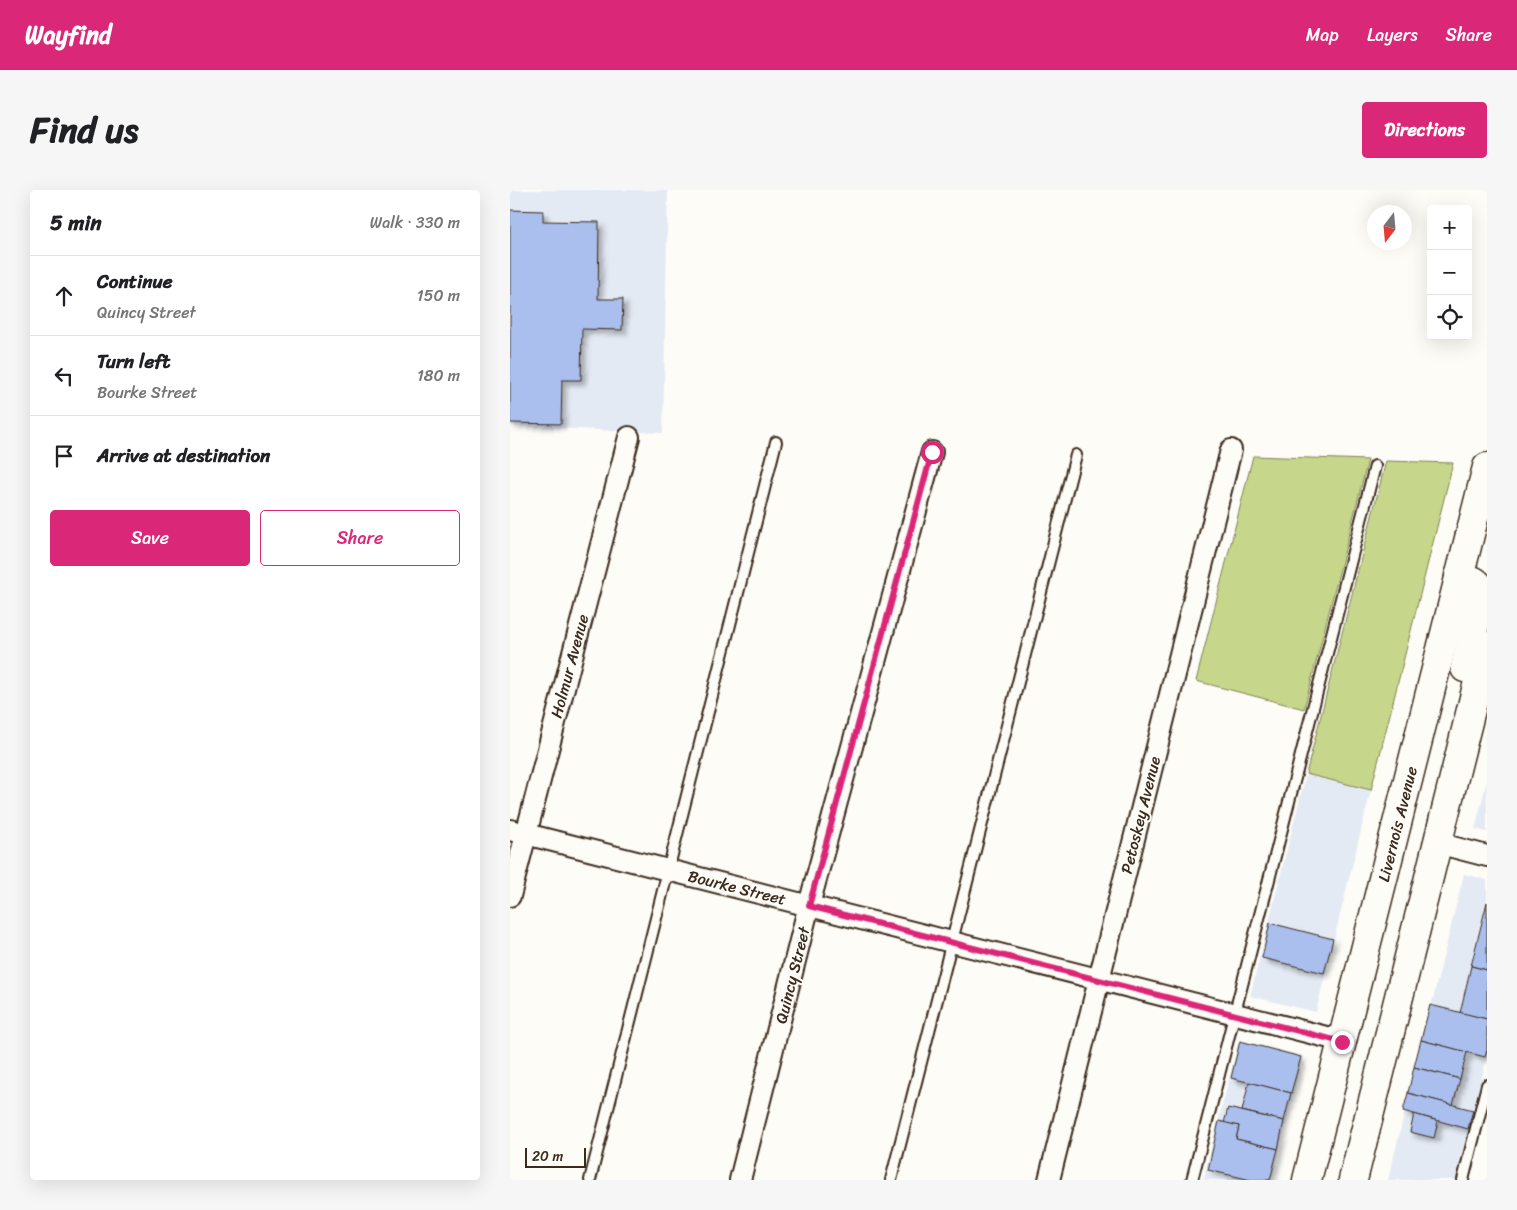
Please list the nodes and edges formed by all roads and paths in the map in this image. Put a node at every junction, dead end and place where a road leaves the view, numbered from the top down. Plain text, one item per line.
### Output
1 (629, 437) dead end
2 (776, 442) dead end
3 (1231, 450) dead end
4 (932, 452) dead end
5 (1076, 455) dead end
6 (1375, 466) dead end
7 (1487, 468) edge
8 (1459, 576) junction
9 (1487, 646) edge
10 (1444, 815) junction
11 (518, 832) edge
12 (1437, 843) junction
13 (1487, 856) edge
14 (667, 870) junction
15 (510, 896) edge
16 (809, 906) junction
17 (952, 942) junction
18 (1099, 980) junction
19 (1234, 1014) junction
20 (1342, 1042) junction
21 (1487, 1085) edge
22 (590, 1180) edge
23 (740, 1180) edge
24 (891, 1180) edge
25 (1049, 1180) edge
26 (1192, 1180) edge
27 (1307, 1180) edge
28 (1352, 1180) edge
29 (1464, 1180) edge

1 - 11 street, Holmur Avenue
2 - 14 lane
3 - 18 street, Petoskey Avenue
4 - 16 street, Quincy Street
5 - 17 lane
6 - 19 lane
7 - 8 main road, Livernois Avenue
8 - 10 main road
8 - 20 main road, Livernois Avenue
9 - 10 main road
10 - 12 main road
11 - 14 street, Bourke Street
11 - 15 street, Holmur Avenue
12 - 13 street
12 - 28 main road
14 - 16 street, Bourke Street
14 - 22 lane
16 - 17 street, Bourke Street
16 - 23 street, Quincy Street
17 - 18 street, Bourke Street
17 - 24 lane
18 - 19 street, Bourke Street
18 - 25 street, Petoskey Avenue
19 - 20 street, Bourke Street
19 - 26 lane
20 - 27 main road, Livernois Avenue
21 - 29 lane

